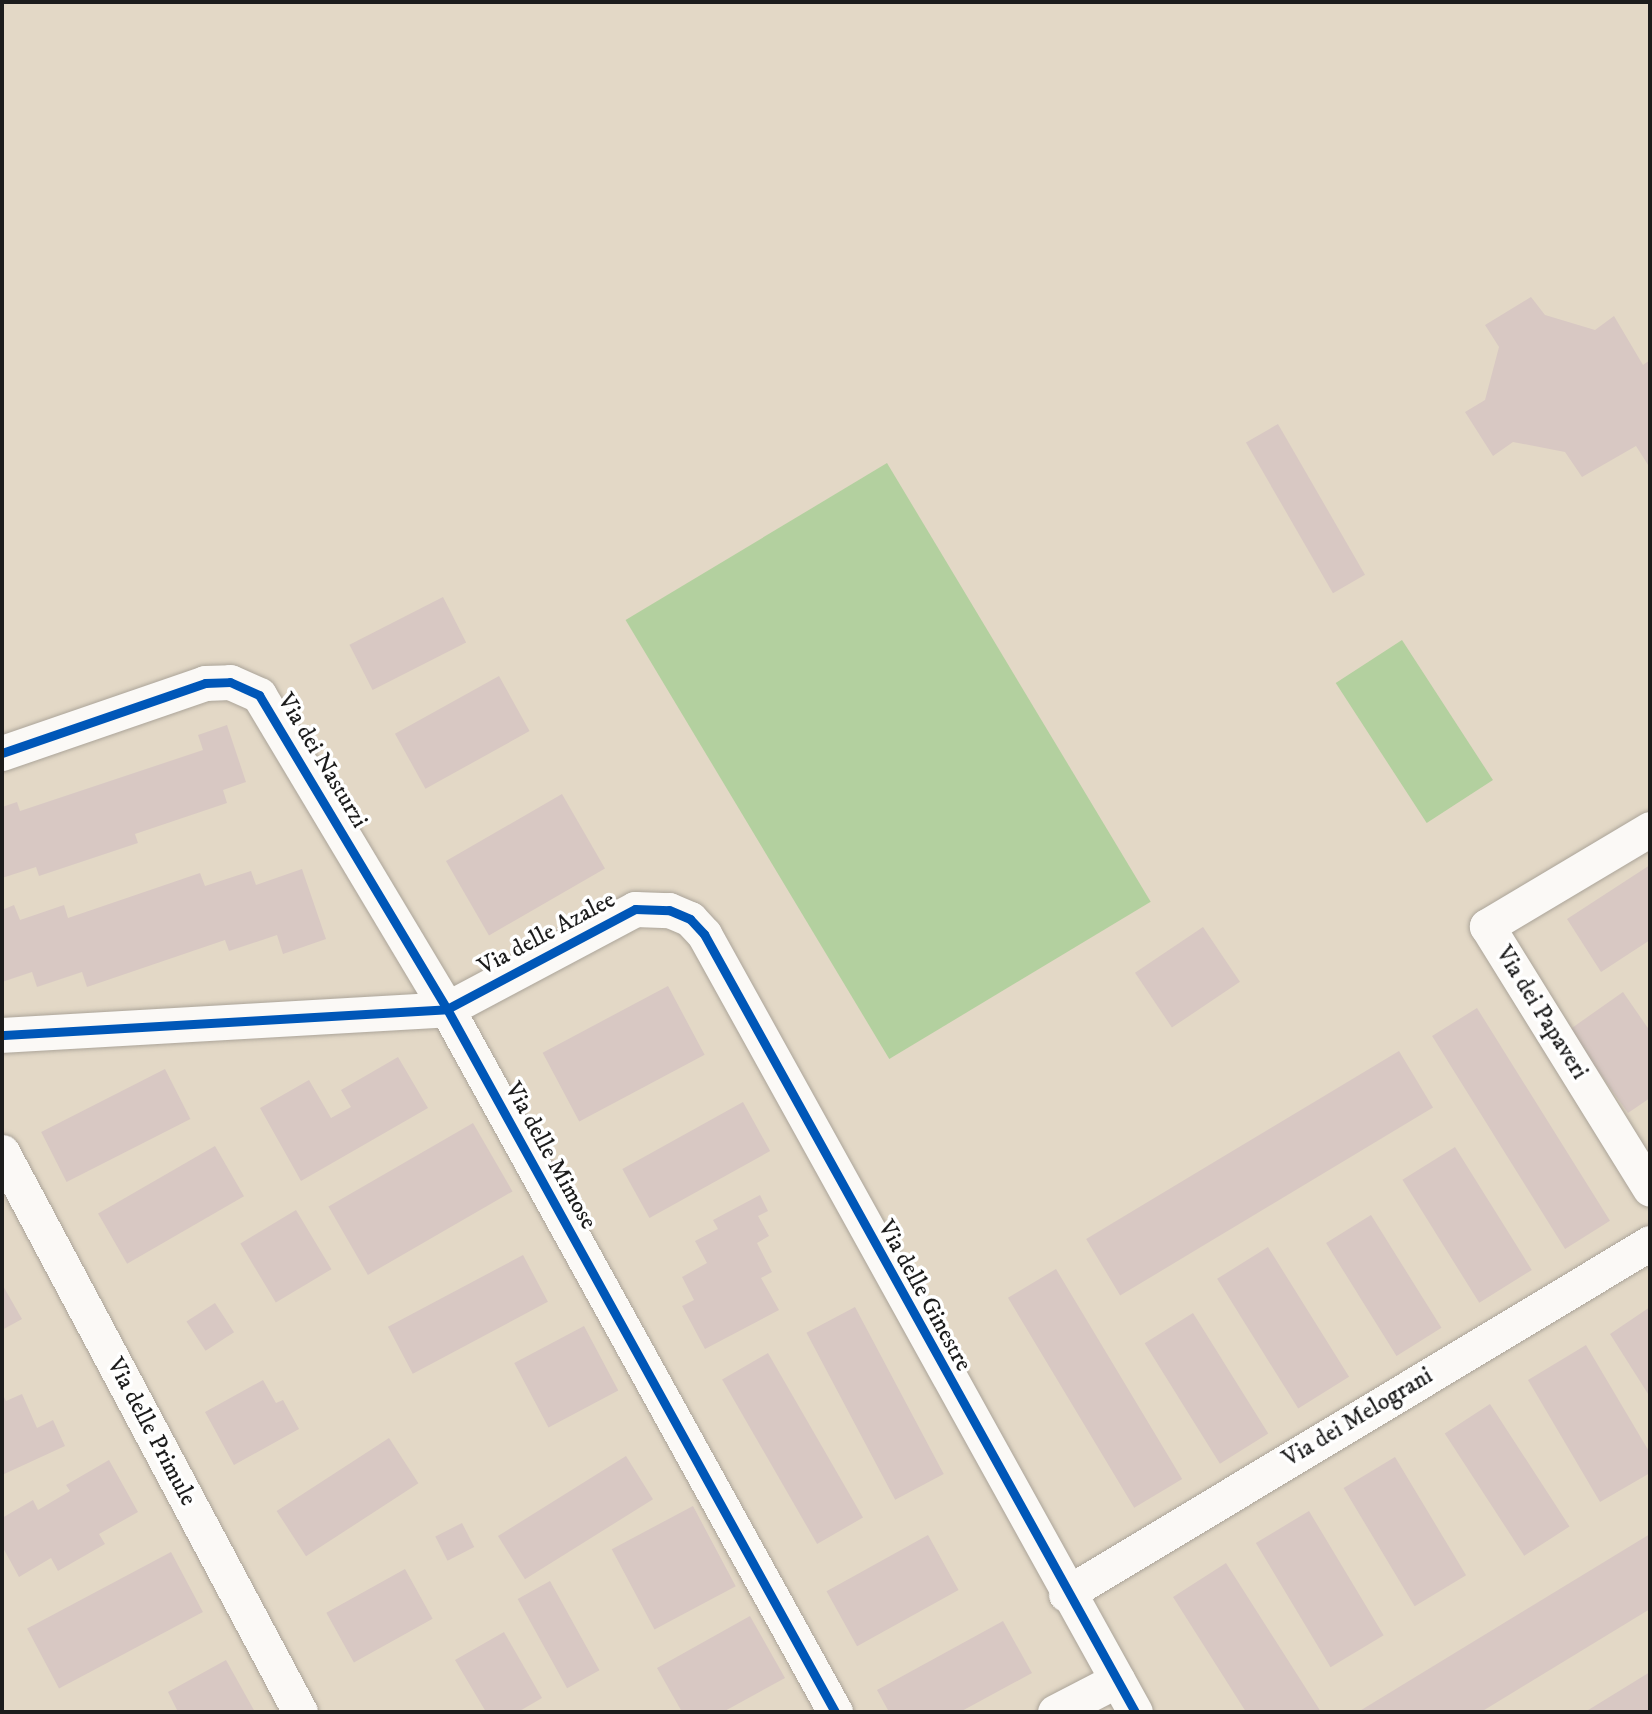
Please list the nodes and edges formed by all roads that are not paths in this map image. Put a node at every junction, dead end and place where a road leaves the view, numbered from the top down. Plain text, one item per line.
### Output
1 (2, 753) edge
2 (1650, 829) edge
3 (669, 910) joint
4 (447, 1009) junction
5 (2, 1035) edge
6 (2, 1152) edge
7 (1650, 1189) edge
8 (1650, 1243) edge
9 (1066, 1594) junction
10 (1117, 1680) junction
11 (300, 1712) edge
12 (835, 1712) edge
13 (1055, 1712) edge
14 (1135, 1712) edge

1 - 4 street, Via dei Nasturzi
2 - 7 street, Via dei Papaveri
3 - 4 street, Via delle Azalee
3 - 9 street, Via delle Ginestre
4 - 5 street
4 - 12 street, Via delle Mimose
6 - 11 street, Via delle Primule
8 - 9 street, Via dei Melograni
9 - 10 street, Via delle Ginestre
10 - 13 street
10 - 14 street, Via delle Ginestre

